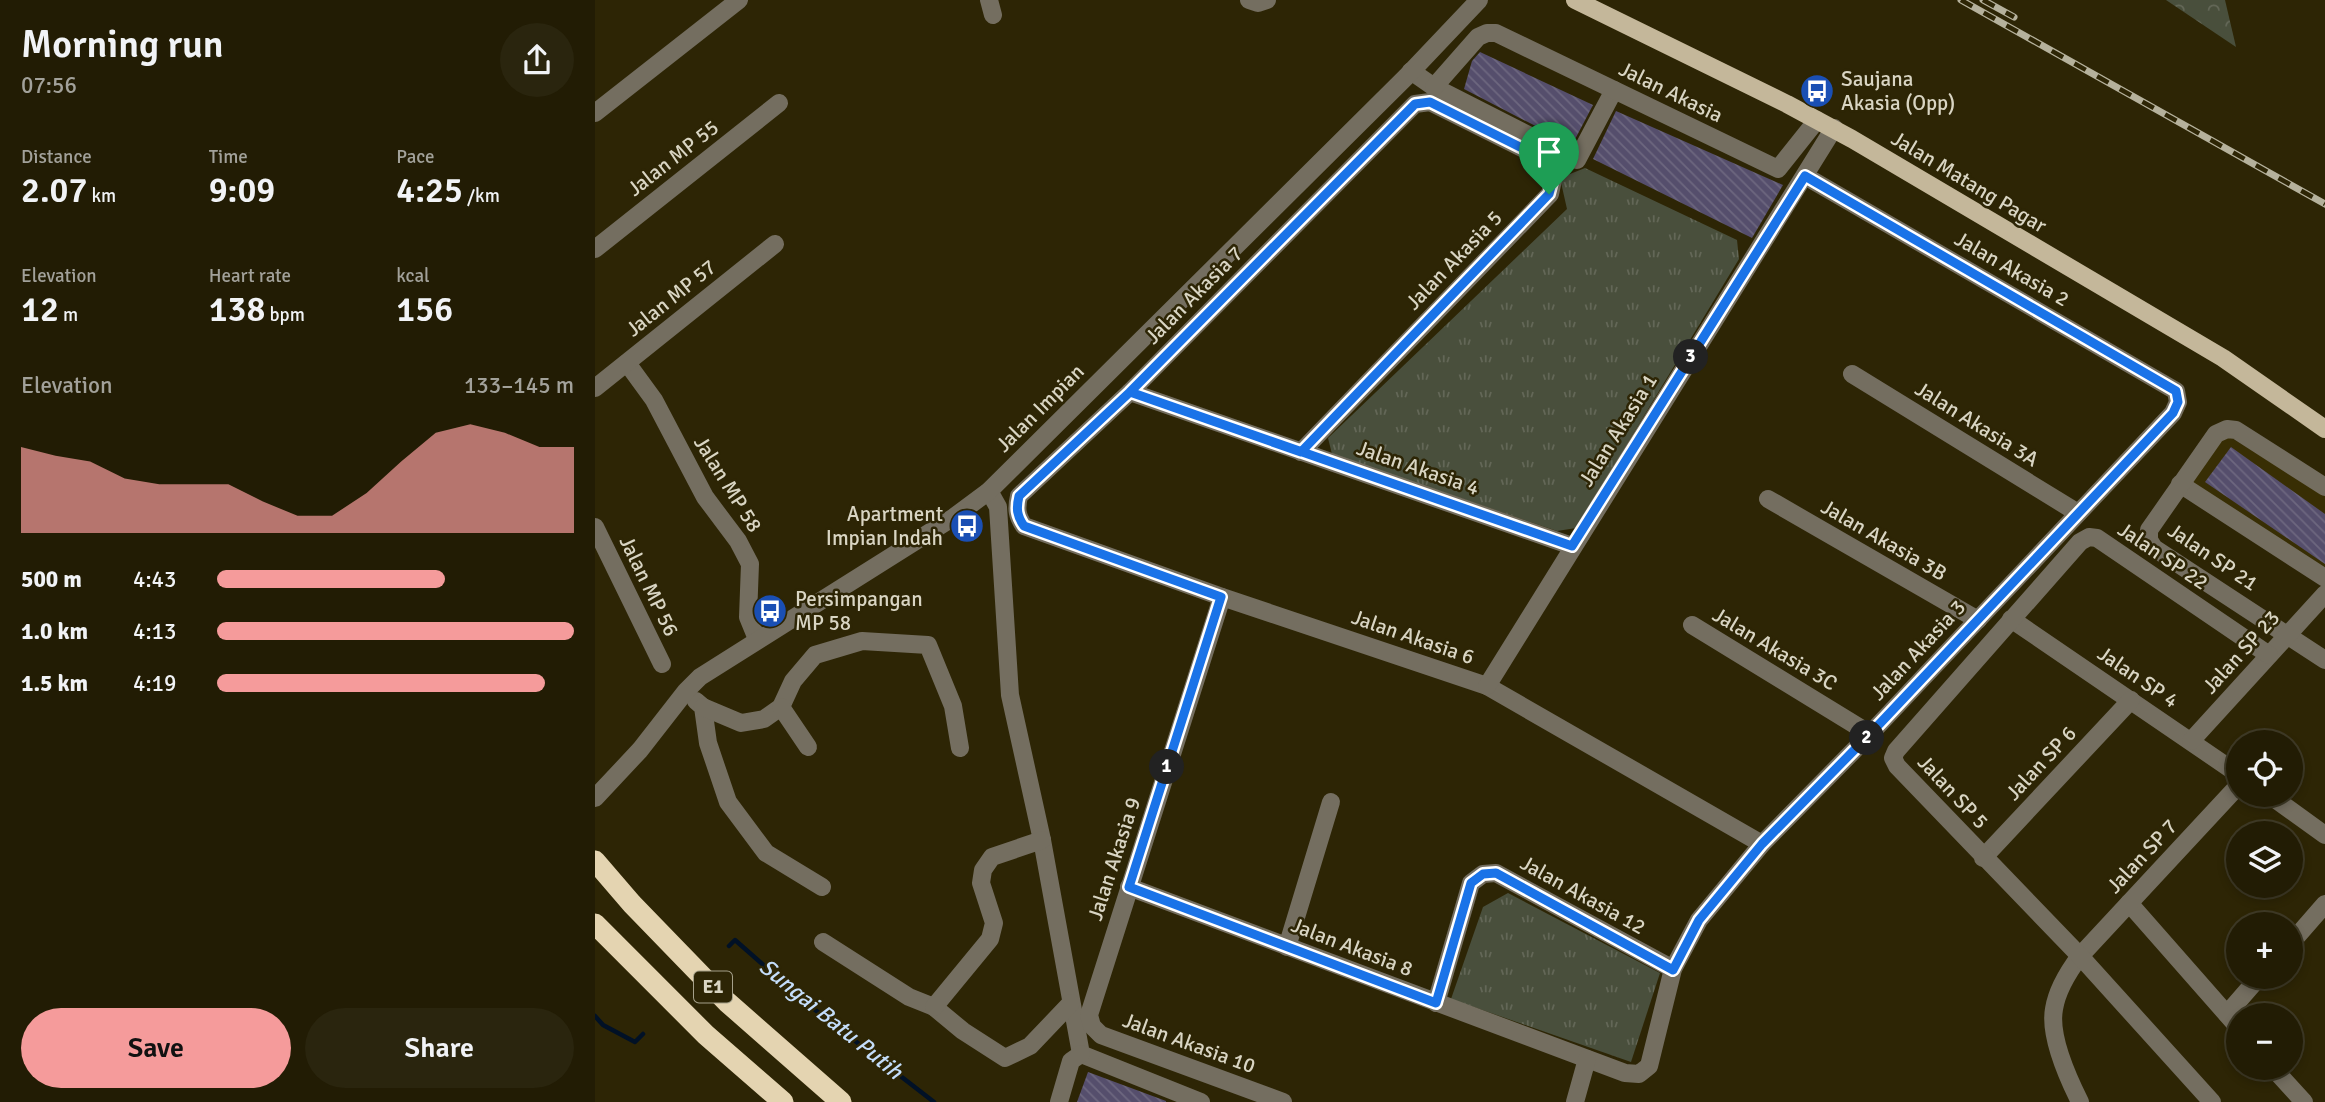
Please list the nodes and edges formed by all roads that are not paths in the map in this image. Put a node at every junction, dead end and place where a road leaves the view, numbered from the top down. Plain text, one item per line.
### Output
1 (739, 0) edge
2 (1479, 0) edge
3 (1575, 0) edge
4 (1487, 33) joint
5 (1411, 71) junction
6 (1614, 90) junction
7 (1429, 94) junction
8 (779, 103) dead end
9 (595, 113) edge
10 (1817, 120) junction
11 (1834, 128) junction
12 (1805, 176) junction
13 (775, 244) dead end
14 (595, 249) edge
15 (627, 363) junction
16 (1852, 374) dead end
17 (595, 388) edge
18 (1130, 392) junction
19 (2173, 413) joint
20 (2325, 429) edge
21 (1301, 452) junction
22 (2180, 484) junction
23 (2325, 487) edge
24 (989, 491) junction
25 (1767, 499) dead end
26 (2078, 513) junction
27 (1024, 526) joint
28 (595, 527) edge
29 (1572, 546) junction
30 (2325, 578) edge
31 (2325, 594) edge
32 (1221, 597) junction
33 (2011, 619) junction
34 (1977, 620) junction
35 (1692, 625) dead end
36 (2288, 634) junction
37 (757, 639) junction
38 (2269, 655) junction
39 (2325, 660) edge
40 (662, 664) dead end
41 (1487, 686) junction
42 (686, 691) junction
43 (2131, 700) junction
44 (703, 707) junction
45 (781, 707) junction
46 (1870, 734) junction
47 (2191, 741) junction
48 (808, 747) dead end
49 (960, 748) dead end
50 (2226, 766) edge
51 (595, 798) edge
52 (2226, 799) edge
53 (1331, 802) dead end
54 (2286, 807) edge
55 (2325, 835) edge
56 (1042, 840) junction
57 (1762, 844) junction
58 (1983, 858) junction
59 (595, 861) edge
60 (822, 887) dead end
61 (1129, 887) junction
62 (2129, 903) junction
63 (2325, 904) edge
64 (595, 924) edge
65 (2303, 929) edge
66 (823, 942) dead end
67 (1287, 947) junction
68 (2080, 956) junction
69 (1673, 970) junction
70 (1071, 1003) junction
71 (1436, 1003) junction
72 (934, 1007) junction
73 (2226, 1014) edge
74 (1089, 1015) joint
75 (1080, 1054) junction
76 (1587, 1059) junction
77 (1639, 1074) joint
78 (2284, 1080) edge
79 (783, 1102) edge
80 (841, 1102) edge
81 (1059, 1102) edge
82 (1201, 1102) edge
83 (1283, 1102) edge
84 (1575, 1102) edge
85 (2080, 1102) edge
86 (2211, 1102) edge
87 (2304, 1102) edge

1 - 9 street
2 - 5 street, Jalan Impian
3 - 10 main road, Jalan Matang Pagar
4 - 6 street, Jalan Akasia
4 - 7 street, Jalan Akasia 7
5 - 7 street
5 - 24 street, Jalan Impian
6 - 7 street
6 - 10 street, Jalan Akasia
7 - 18 street, Jalan Akasia 7
7 - 21 street, Jalan Akasia 5
8 - 14 street, Jalan MP 55
10 - 11 main road, Jalan Matang Pagar
11 - 12 street, Jalan Akasia 1
11 - 20 main road, Jalan Matang Pagar
12 - 19 street, Jalan Akasia 2
12 - 29 street, Jalan Akasia 1
13 - 15 street, Jalan MP 57
15 - 17 street, Jalan MP 57
15 - 37 street, Jalan MP 58
16 - 26 street, Jalan Akasia 3A
18 - 21 street, Jalan Akasia 4
18 - 27 street, Jalan Akasia 7
19 - 26 street, Jalan Akasia 3
21 - 29 street, Jalan Akasia 4
22 - 23 street
22 - 30 street
22 - 36 street, Jalan SP 21
24 - 37 street, Jalan Impian
24 - 56 street
25 - 34 street, Jalan Akasia 3B
26 - 34 street, Jalan Akasia 3
27 - 32 street, Jalan Akasia 6
28 - 40 street, Jalan MP 56
29 - 41 street, Jalan Akasia 1
31 - 36 street, Jalan SP 23
32 - 41 street, Jalan Akasia 6
32 - 61 street, Jalan Akasia 9
33 - 38 street, Jalan SP 22
33 - 43 street, Jalan SP 4
33 - 58 street, Jalan SP 5
34 - 46 street, Jalan Akasia 3
35 - 46 street, Jalan Akasia 3C
36 - 38 street, Jalan SP 23
36 - 39 street, Jalan SP 21
37 - 42 street, Jalan Impian
38 - 47 street, Jalan SP 23
41 - 57 street, Jalan Akasia 6
42 - 44 street
42 - 51 street, Jalan Impian
43 - 47 street, Jalan SP 4
43 - 58 street, Jalan SP 6
44 - 45 street
44 - 60 street
45 - 48 street
45 - 49 street
46 - 57 street, Jalan Akasia 3
47 - 50 street, Jalan SP 4
52 - 62 street, Jalan SP 7
53 - 67 street
54 - 55 street
56 - 70 street
56 - 72 street
57 - 69 street, Jalan Akasia 3
58 - 68 street, Jalan SP 5
59 - 80 highway, E1
61 - 67 street, Jalan Akasia 8
61 - 74 street, Jalan Akasia 9
62 - 68 street, Jalan SP 7
62 - 73 street
63 - 65 street
64 - 79 highway, E1
66 - 72 street
67 - 71 street, Jalan Akasia 8
68 - 85 street, Jalan SP 7
68 - 86 street, Jalan SP 5
69 - 71 street, Jalan Akasia 12
69 - 77 street, Jalan Akasia 3
70 - 72 street
70 - 75 street
71 - 76 street, Jalan Akasia 8
74 - 83 street, Jalan Akasia 10
75 - 81 street
75 - 82 street
76 - 77 street, Jalan Akasia 8
76 - 84 street
78 - 87 street

